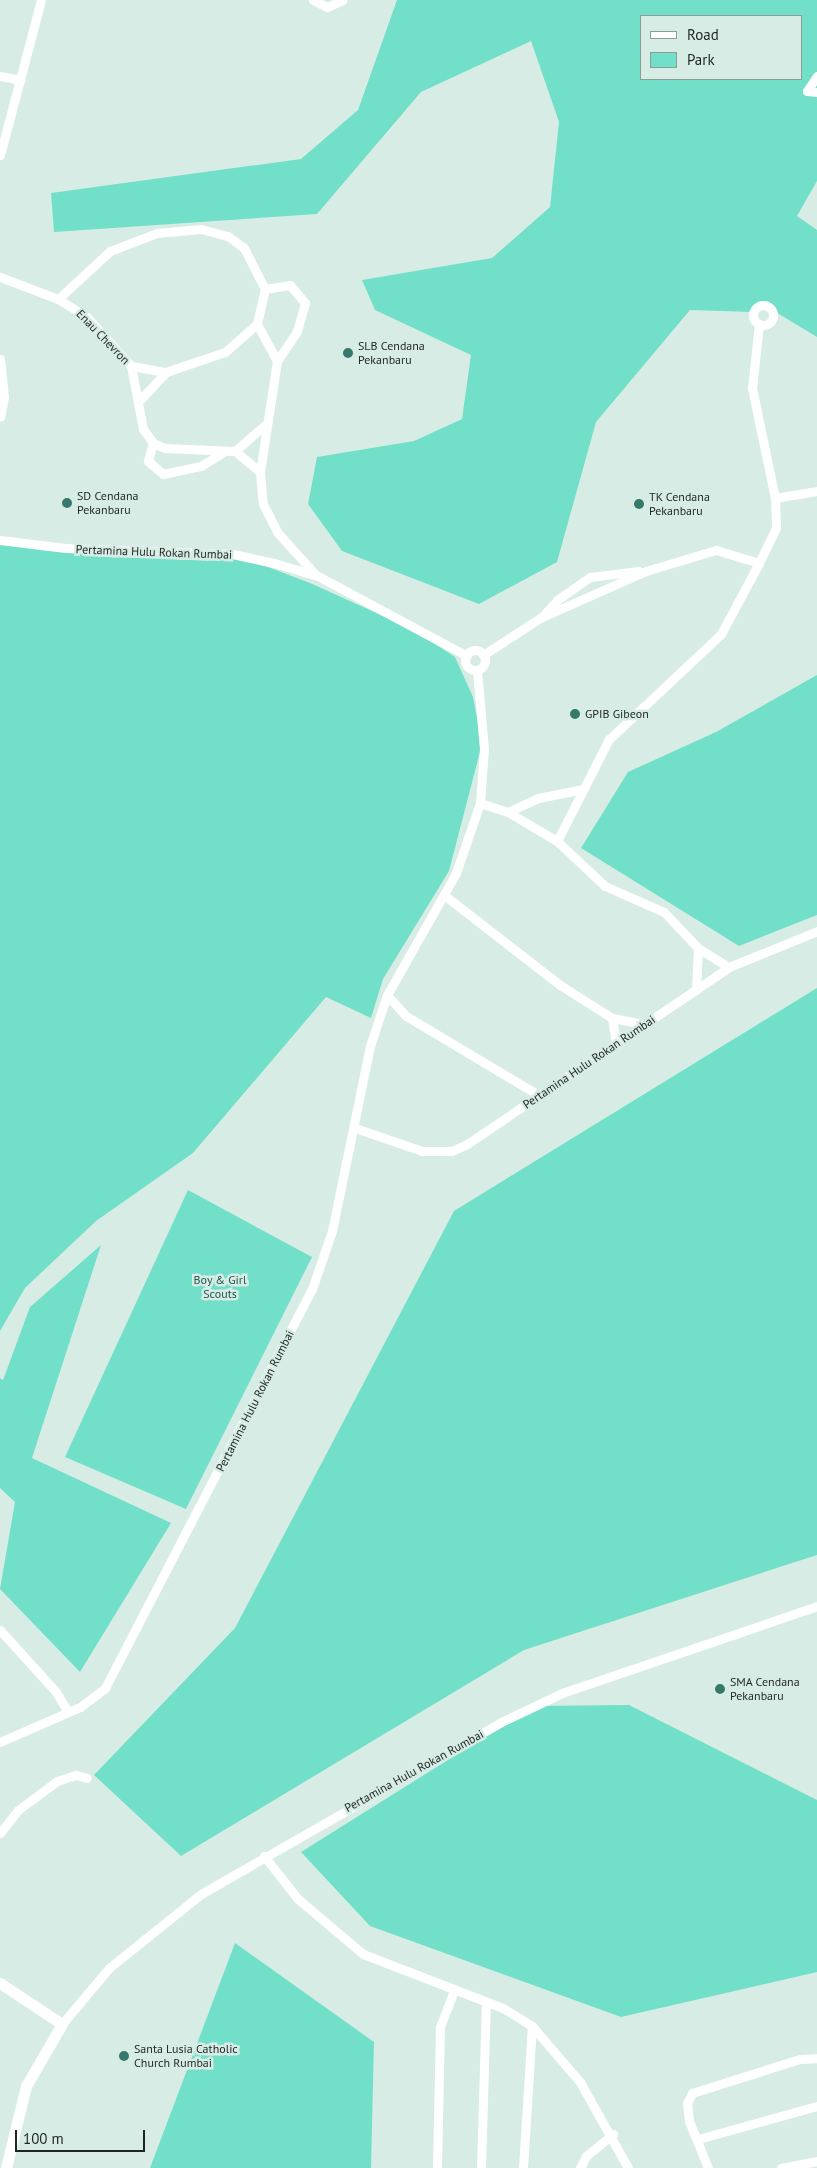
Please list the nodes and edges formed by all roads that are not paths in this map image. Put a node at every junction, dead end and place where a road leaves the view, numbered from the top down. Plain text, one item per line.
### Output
1 (41, 0) edge
2 (314, 0) edge
3 (343, 0) edge
4 (0, 76) edge
5 (817, 76) edge
6 (22, 80) junction
7 (817, 92) edge
8 (0, 155) edge
9 (0, 277) edge
10 (265, 289) junction
11 (58, 299) junction
12 (256, 324) junction
13 (759, 324) dead end
14 (0, 358) edge
15 (277, 361) junction
16 (131, 366) junction
17 (166, 372) junction
18 (140, 399) junction
19 (0, 417) edge
20 (266, 424) junction
21 (153, 443) junction
22 (230, 451) junction
23 (260, 472) junction
24 (817, 491) edge
25 (775, 498) junction
26 (0, 540) edge
27 (759, 564) junction
28 (646, 571) junction
29 (318, 576) junction
30 (540, 618) junction
31 (483, 654) junction
32 (467, 656) junction
33 (477, 670) junction
34 (583, 789) junction
35 (480, 803) junction
36 (508, 812) junction
37 (557, 842) junction
38 (444, 895) junction
39 (817, 931) edge
40 (698, 948) junction
41 (729, 967) junction
42 (696, 990) junction
43 (387, 994) junction
44 (612, 1018) junction
45 (642, 1024) junction
46 (616, 1043) junction
47 (537, 1094) junction
48 (355, 1128) junction
49 (817, 1606) edge
50 (0, 1630) edge
51 (68, 1712) junction
52 (0, 1742) edge
53 (87, 1778) dead end
54 (0, 1833) edge
55 (264, 1856) junction
56 (0, 1983) edge
57 (453, 1993) junction
58 (486, 2002) junction
59 (62, 2024) junction
60 (532, 2026) junction
61 (817, 2058) edge
62 (817, 2106) edge
63 (613, 2134) junction
64 (698, 2139) junction
65 (817, 2161) edge
66 (6, 2168) edge
67 (437, 2168) edge
68 (481, 2168) edge
69 (523, 2168) edge
70 (580, 2168) edge
71 (628, 2168) edge
72 (708, 2168) edge
73 (781, 2168) edge

1 - 6 street
2 - 3 street
4 - 6 street
5 - 7 street
6 - 8 street
9 - 11 street, Enau Chevron
10 - 11 street
10 - 12 street
10 - 15 street
11 - 16 street, Enau Chevron
12 - 15 street
12 - 17 street
13 - 25 street
14 - 19 street
15 - 20 street
16 - 17 street
16 - 18 street, Enau Chevron
17 - 18 street
18 - 21 street, Enau Chevron
20 - 22 street
20 - 23 street
21 - 22 street
21 - 22 street
22 - 23 street
23 - 29 street
24 - 25 street
25 - 27 street
26 - 29 street, Pertamina Hulu Rokan Rumbai
27 - 28 street
27 - 34 street
28 - 30 street
28 - 30 street
29 - 32 street, Pertamina Hulu Rokan Rumbai
30 - 31 street
31 - 32 street
31 - 33 street
32 - 33 street
33 - 35 street, Pertamina Hulu Rokan Rumbai
34 - 36 street
34 - 37 street
35 - 36 street
35 - 38 street, Pertamina Hulu Rokan Rumbai
36 - 37 street
37 - 40 street
38 - 43 street, Pertamina Hulu Rokan Rumbai
38 - 44 street
39 - 41 street, Pertamina Hulu Rokan Rumbai
40 - 41 street
40 - 42 street
41 - 42 street, Pertamina Hulu Rokan Rumbai
42 - 45 street, Pertamina Hulu Rokan Rumbai
43 - 47 street
43 - 48 street, Pertamina Hulu Rokan Rumbai
44 - 45 street
44 - 46 street
45 - 46 street, Pertamina Hulu Rokan Rumbai
46 - 47 street, Pertamina Hulu Rokan Rumbai
47 - 48 street, Pertamina Hulu Rokan Rumbai
48 - 51 street, Pertamina Hulu Rokan Rumbai
49 - 55 street, Pertamina Hulu Rokan Rumbai
50 - 51 street
51 - 52 street, Pertamina Hulu Rokan Rumbai
53 - 54 street
55 - 57 street
55 - 59 street, Pertamina Hulu Rokan Rumbai
56 - 59 street
57 - 58 street
57 - 67 street
58 - 60 street
58 - 68 street
59 - 66 street, Pertamina Hulu Rokan Rumbai
60 - 63 street
60 - 69 street
61 - 64 street
62 - 64 street
63 - 70 street
63 - 71 street
64 - 72 street
65 - 73 street

